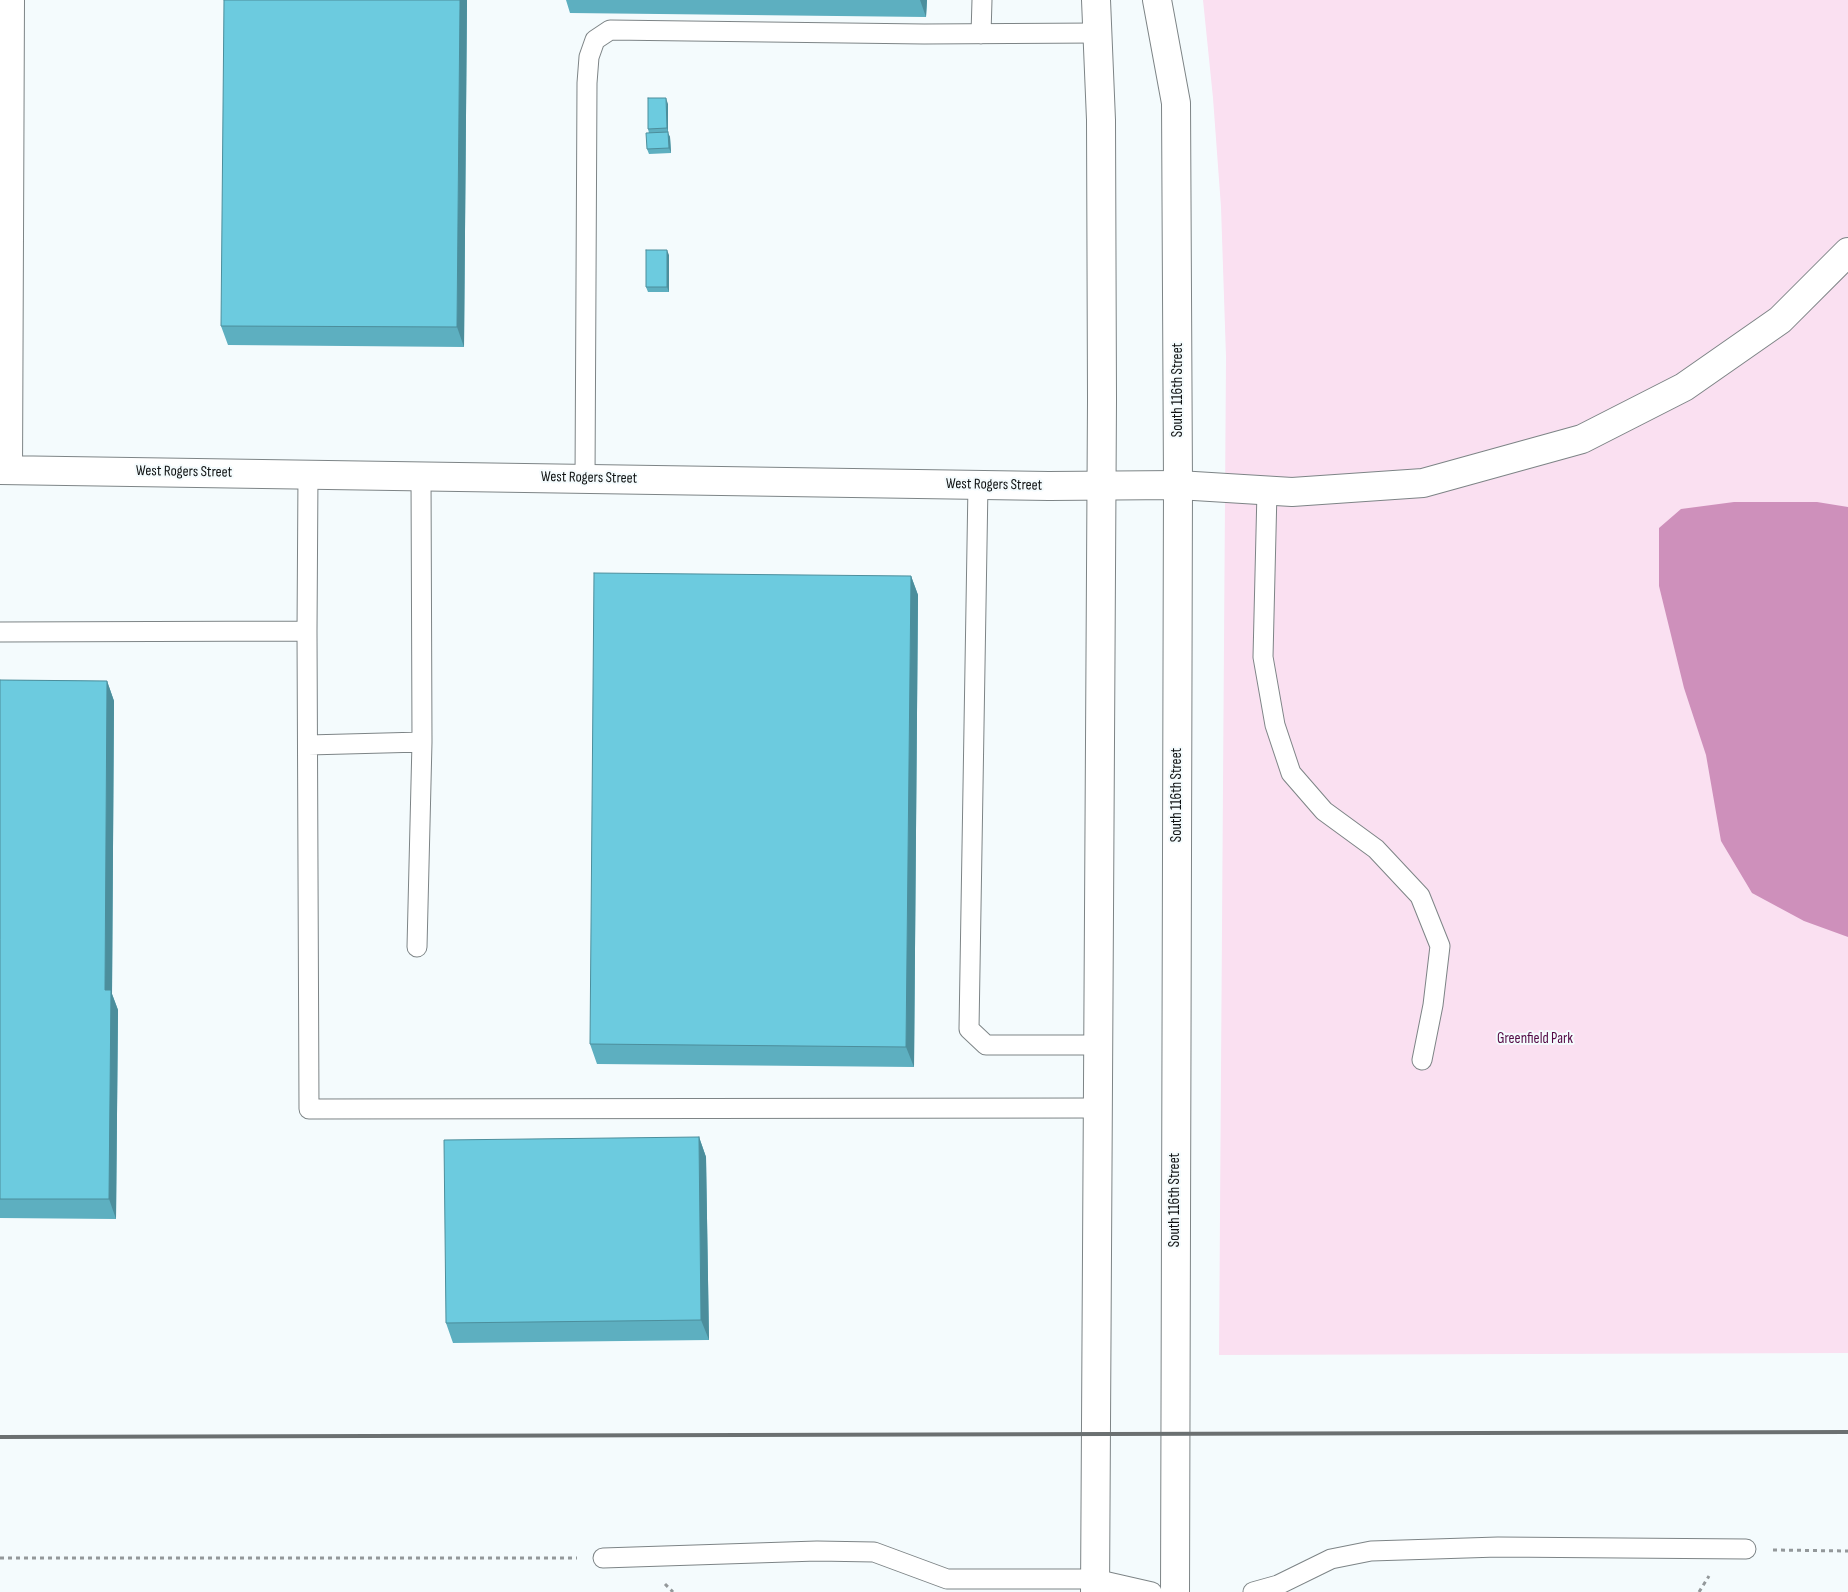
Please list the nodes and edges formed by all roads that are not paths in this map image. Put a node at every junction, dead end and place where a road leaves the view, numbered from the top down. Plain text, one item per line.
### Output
1 (10, 0) edge
2 (982, 0) edge
3 (1096, 0) edge
4 (1157, 0) edge
5 (1097, 33) junction
6 (981, 34) junction
7 (1848, 252) edge
8 (4, 470) edge
9 (308, 474) junction
10 (421, 475) junction
11 (585, 478) junction
12 (978, 484) junction
13 (1178, 485) junction
14 (1101, 487) junction
15 (1267, 491) junction
16 (307, 631) junction
17 (0, 632) edge
18 (422, 742) junction
19 (308, 745) junction
20 (417, 947) dead end
21 (1098, 1045) junction
22 (1422, 1060) dead end
23 (1098, 1108) junction
24 (1746, 1549) road end
25 (603, 1558) road end
26 (1095, 1585) edge
27 (1152, 1592) edge
28 (1175, 1592) edge
29 (1253, 1592) edge

1 - 8 street
2 - 6 lane
3 - 5 street
4 - 13 street, South 116th Street
5 - 6 lane
5 - 14 street
6 - 11 lane
7 - 15 street, West Rogers Street
8 - 9 street, West Rogers Street
9 - 10 street, West Rogers Street
9 - 16 lane
10 - 11 street, West Rogers Street
10 - 18 lane
11 - 12 street, West Rogers Street
12 - 14 street, West Rogers Street
12 - 21 lane
13 - 14 street, West Rogers Street
13 - 15 street, West Rogers Street
13 - 28 street, South 116th Street
14 - 21 street
15 - 22 lane
16 - 17 lane
16 - 19 lane
18 - 19 lane
18 - 20 lane
19 - 23 lane
21 - 23 street
23 - 26 street
24 - 29 lane
25 - 26 lane
26 - 27 lane

